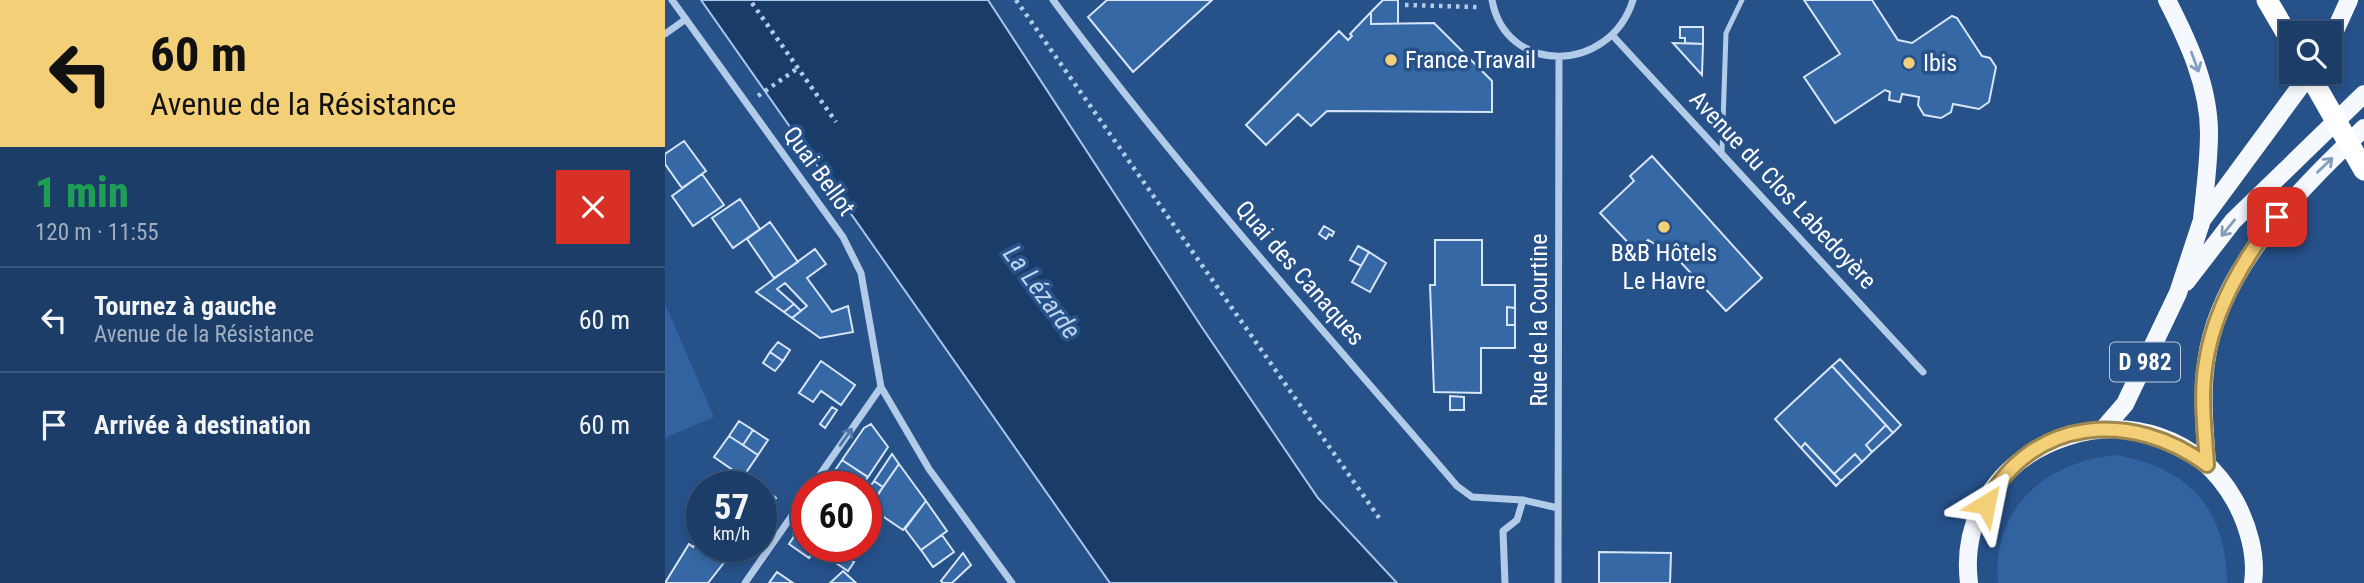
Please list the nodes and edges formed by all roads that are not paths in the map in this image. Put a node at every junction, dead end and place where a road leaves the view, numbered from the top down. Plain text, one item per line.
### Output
1 (672, 0) edge
2 (1053, 0) edge
3 (1633, 0) edge
4 (1742, 0) edge
5 (2167, 0) edge
6 (2267, 0) edge
7 (2349, 0) edge
8 (1493, 4) edge
9 (686, 19) junction
10 (2279, 21) edge
11 (2339, 21) edge
12 (665, 34) edge
13 (1613, 36) junction
14 (1559, 57) junction
15 (2300, 84) edge
16 (2316, 84) edge
17 (2364, 94) edge
18 (2364, 128) edge
19 (1722, 152) junction
20 (2364, 170) edge
21 (2202, 220) junction
22 (2178, 293) junction
23 (1923, 372) dead end
24 (881, 387) junction
25 (2105, 427) junction
26 (2207, 465) junction
27 (822, 471) edge
28 (1523, 500) junction
29 (1559, 508) junction
30 (791, 517) edge
31 (1966, 580) edge
32 (745, 583) edge
33 (1012, 583) edge
34 (1505, 583) edge
35 (1558, 583) edge
36 (2253, 583) edge

1 - 9 street, Quai Bellot
2 - 28 street, Quai des Canaques
3 - 13 street
4 - 19 lane
5 -> 21 main road
6 - 10 highway
7 - 11 main road
8 - 14 street
9 - 12 street
9 - 24 street, Quai Bellot
13 - 14 street
13 - 19 street, Avenue du Clos Labedoyère
14 - 29 street, Rue de la Courtine
15 - 21 main road
16 - 20 highway, bridge
17 -> 22 main road, D 982
26 -> 18 main road, D 982
19 - 23 street, Avenue du Clos Labedoyère
21 - 22 main road
22 - 25 main road, D 982
27 -> 24 street
24 - 33 street
25 - 26 main road
25 - 31 main road
26 - 36 main road
28 - 29 street, Quai des Canaques
28 - 34 street
29 - 35 street, Rue de la Courtine
30 - 32 street

